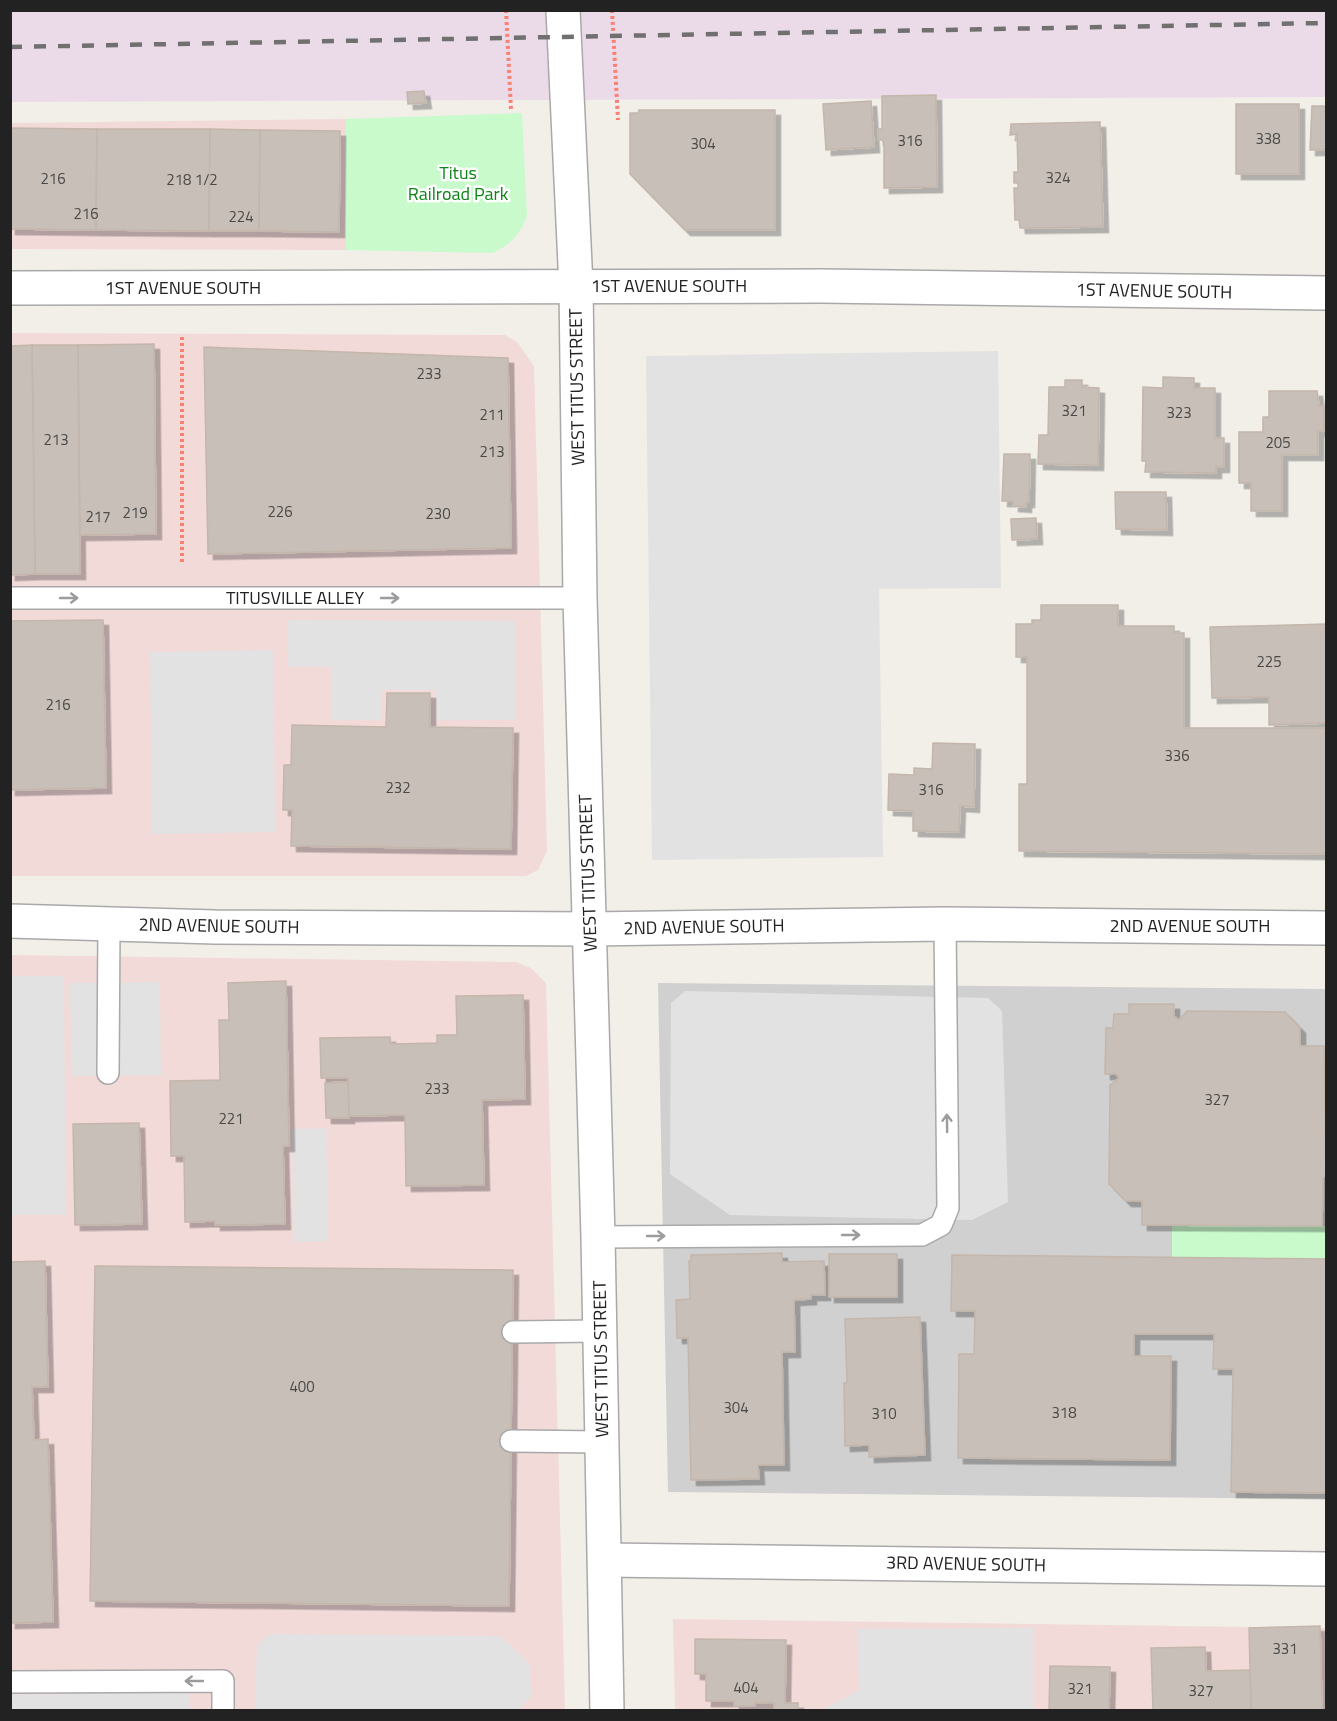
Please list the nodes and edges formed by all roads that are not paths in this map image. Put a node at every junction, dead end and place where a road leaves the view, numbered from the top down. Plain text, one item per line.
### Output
1 (564, 23) edge
2 (576, 286) junction
3 (10, 288) edge
4 (1326, 293) edge
5 (10, 598) edge
6 (580, 598) junction
7 (10, 921) edge
8 (109, 924) junction
9 (945, 924) junction
10 (1326, 927) edge
11 (590, 929) junction
12 (108, 1073) dead end
13 (598, 1237) junction
14 (600, 1331) junction
15 (513, 1332) dead end
16 (511, 1441) dead end
17 (602, 1442) junction
18 (605, 1560) junction
19 (1326, 1569) edge
20 (10, 1682) edge
21 (223, 1710) edge
22 (607, 1710) edge

1 - 2 street, WEST TITUS STREET
2 - 3 street, 1ST AVENUE SOUTH
2 - 4 street, 1ST AVENUE SOUTH
2 - 6 street, WEST TITUS STREET
5 -> 6 lane, TITUSVILLE ALLEY
6 - 11 street, WEST TITUS STREET
7 - 8 street, 2ND AVENUE SOUTH
8 - 11 street, 2ND AVENUE SOUTH
8 - 12 lane
9 - 10 street, 2ND AVENUE SOUTH
9 - 11 street, 2ND AVENUE SOUTH
13 -> 9 lane
11 - 13 street, WEST TITUS STREET
13 - 14 street, WEST TITUS STREET
14 - 15 lane
14 - 17 street, WEST TITUS STREET
16 - 17 lane
17 - 18 street, WEST TITUS STREET
18 - 19 street, 3RD AVENUE SOUTH
18 - 22 street, WEST TITUS STREET
21 -> 20 lane

